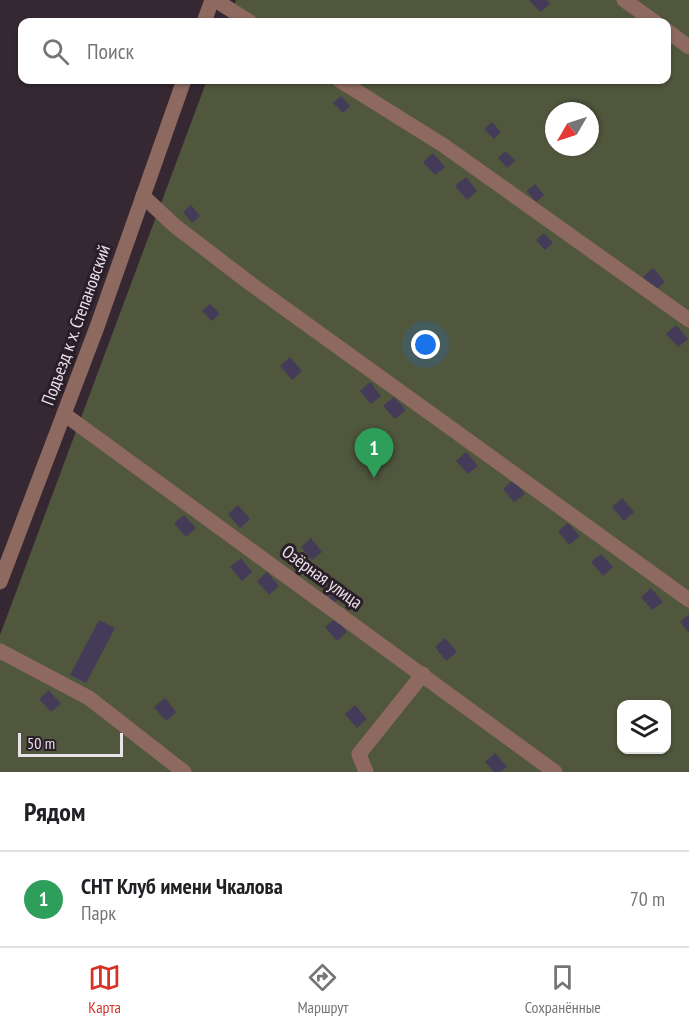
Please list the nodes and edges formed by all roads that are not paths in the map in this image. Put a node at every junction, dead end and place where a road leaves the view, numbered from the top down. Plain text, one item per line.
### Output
1 (214, 0) edge
2 (624, 0) edge
3 (206, 18) edge
4 (243, 18) edge
5 (650, 18) edge
6 (671, 34) edge
7 (689, 47) edge
8 (183, 84) edge
9 (345, 84) edge
10 (143, 196) junction
11 (689, 320) edge
12 (64, 414) junction
13 (0, 582) edge
14 (689, 600) edge
15 (0, 651) edge
16 (423, 674) junction
17 (184, 772) edge
18 (366, 772) edge
19 (555, 772) edge

1 - 3 street
1 - 4 street
2 - 5 street
6 - 7 street
8 - 10 street, Подъезд к х. Степановский
9 - 11 street
10 - 12 street, Подъезд к х. Степановский
10 - 14 street
12 - 13 street, Подъезд к х. Степановский
12 - 16 street, Озёрная улица
15 - 17 street
16 - 18 street
16 - 19 street, Озёрная улица

